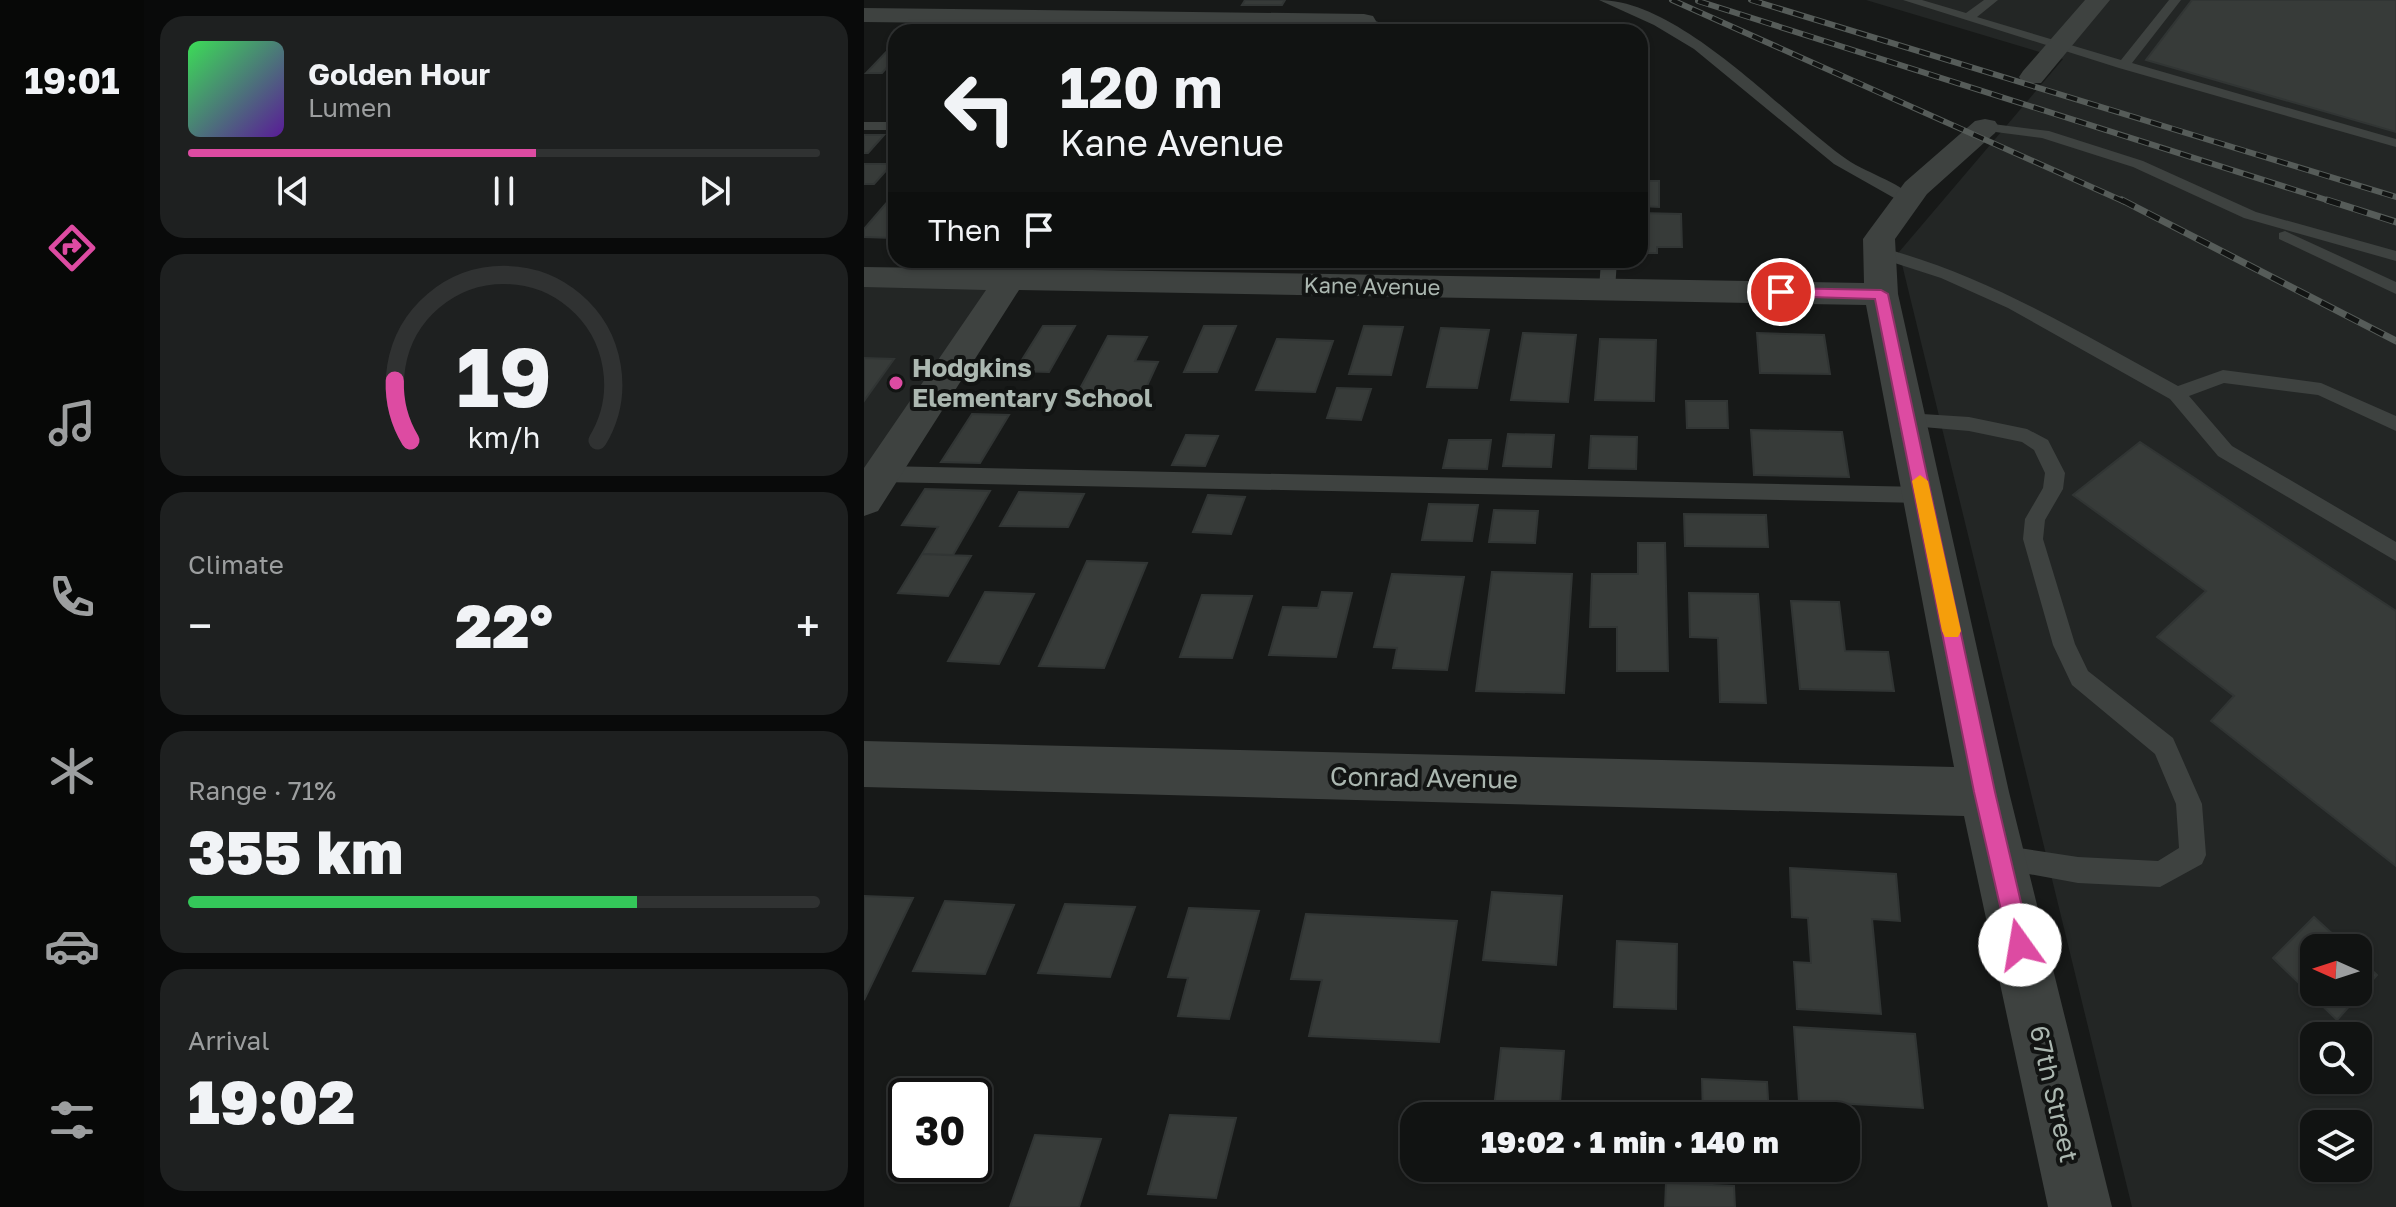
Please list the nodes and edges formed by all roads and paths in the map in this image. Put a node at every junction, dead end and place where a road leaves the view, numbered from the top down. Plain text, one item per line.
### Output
1 (1605, 0) edge
2 (1909, 0) edge
3 (1992, 0) edge
4 (2098, 0) edge
5 (2175, 0) edge
6 (864, 15) edge
7 (1967, 18) junction
8 (1364, 21) joint
9 (1146, 24) edge
10 (1224, 24) edge
11 (1372, 24) edge
12 (2058, 46) junction
13 (2124, 65) junction
14 (2032, 77) dead end
15 (864, 126) edge
16 (888, 126) edge
17 (1985, 127) joint
18 (2396, 143) edge
19 (1908, 200) junction
20 (2250, 215) junction
21 (2396, 256) edge
22 (1016, 270) edge
23 (1880, 273) junction
24 (1608, 275) edge
25 (864, 277) edge
26 (2396, 289) edge
27 (2177, 394) junction
28 (1907, 420) junction
29 (2396, 424) edge
30 (872, 487) edge
31 (1923, 495) junction
32 (2396, 552) edge
33 (864, 764) edge
34 (1984, 792) junction
35 (2000, 858) junction
36 (2080, 1207) edge

1 - 19 lane
2 - 7 lane
3 - 7 lane
4 - 12 street
5 - 13 lane
6 - 9 street
7 - 12 lane
8 - 10 street
8 - 11 lane
12 - 13 lane
12 - 14 street
13 - 18 lane
15 - 16 lane
17 - 19 street
17 - 20 lane
19 - 23 street
20 - 21 lane
20 - 26 lane
22 - 24 street, Kane Avenue
22 - 25 street, Kane Avenue
22 - 30 street
23 - 24 street, Kane Avenue
23 - 27 lane
23 - 28 street, 67th Street
27 - 29 lane
27 - 32 lane
28 - 31 street, 67th Street
28 - 35 lane
30 - 31 lane
31 - 34 street, 67th Street
33 - 34 street, Conrad Avenue
34 - 35 street, 67th Street
35 - 36 street, 67th Street

